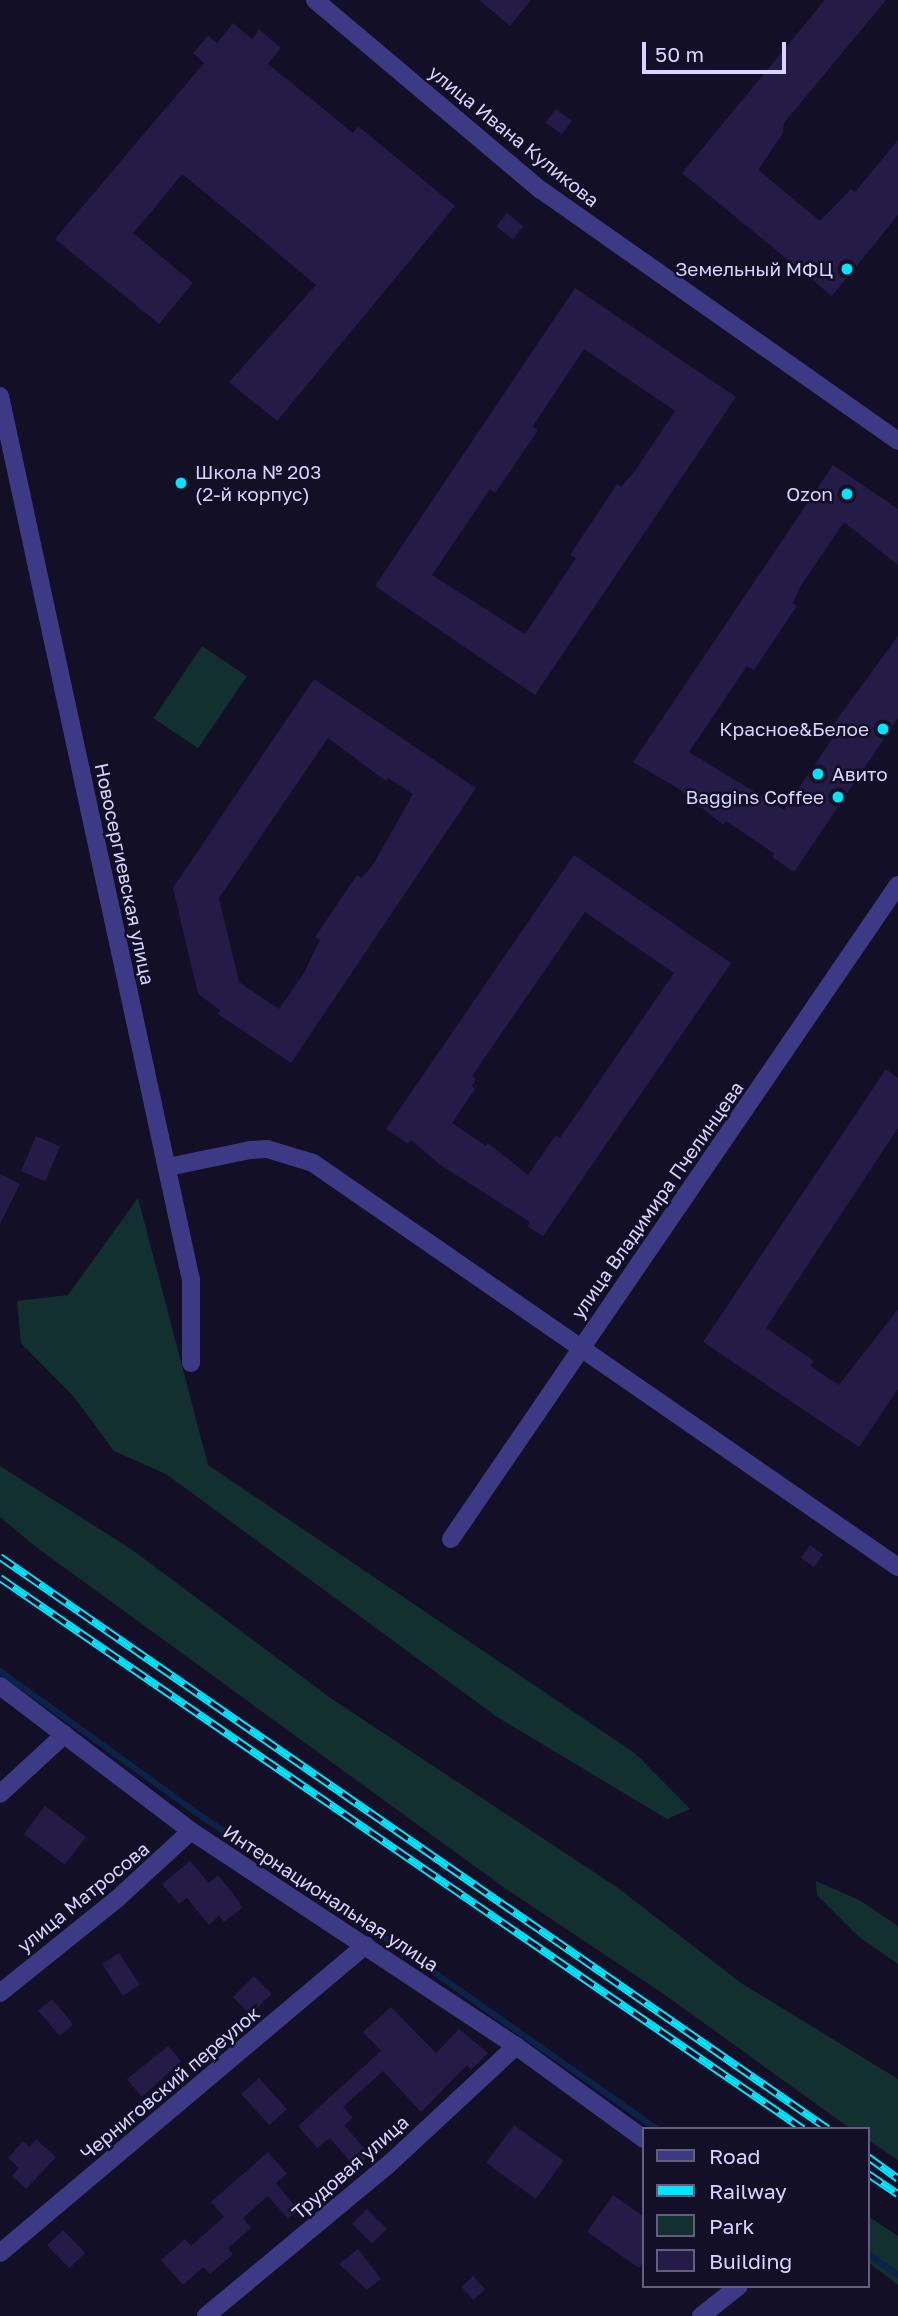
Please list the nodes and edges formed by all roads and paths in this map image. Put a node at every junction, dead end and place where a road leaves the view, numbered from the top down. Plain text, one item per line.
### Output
1 (315, 0) edge
2 (0, 396) edge
3 (898, 441) edge
4 (898, 885) edge
5 (168, 1167) junction
6 (578, 1350) junction
7 (191, 1363) dead end
8 (451, 1539) dead end
9 (898, 1567) edge
10 (0, 1686) edge
11 (65, 1734) junction
12 (0, 1794) edge
13 (191, 1831) junction
14 (366, 1945) junction
15 (0, 1993) edge
16 (516, 2046) junction
17 (642, 2138) edge
18 (0, 2253) edge
19 (736, 2288) edge
20 (206, 2316) edge
21 (701, 2316) edge

1 - 3 street, улица Ивана Куликова
2 - 5 street, Новосергиевская улица
4 - 6 street, улица Владимира Пчелинцева
5 - 6 street
5 - 7 street, Новосергиевская улица
6 - 8 street, улица Владимира Пчелинцева
6 - 9 street
10 - 11 street, Интернациональная улица
11 - 12 street
11 - 13 street, Интернациональная улица
13 - 14 street, Интернациональная улица
13 - 15 street, улица Матросова
14 - 16 street, Интернациональная улица
14 - 18 street, Черниговский переулок
16 - 17 street, Интернациональная улица
16 - 20 street, Трудовая улица
19 - 21 street

